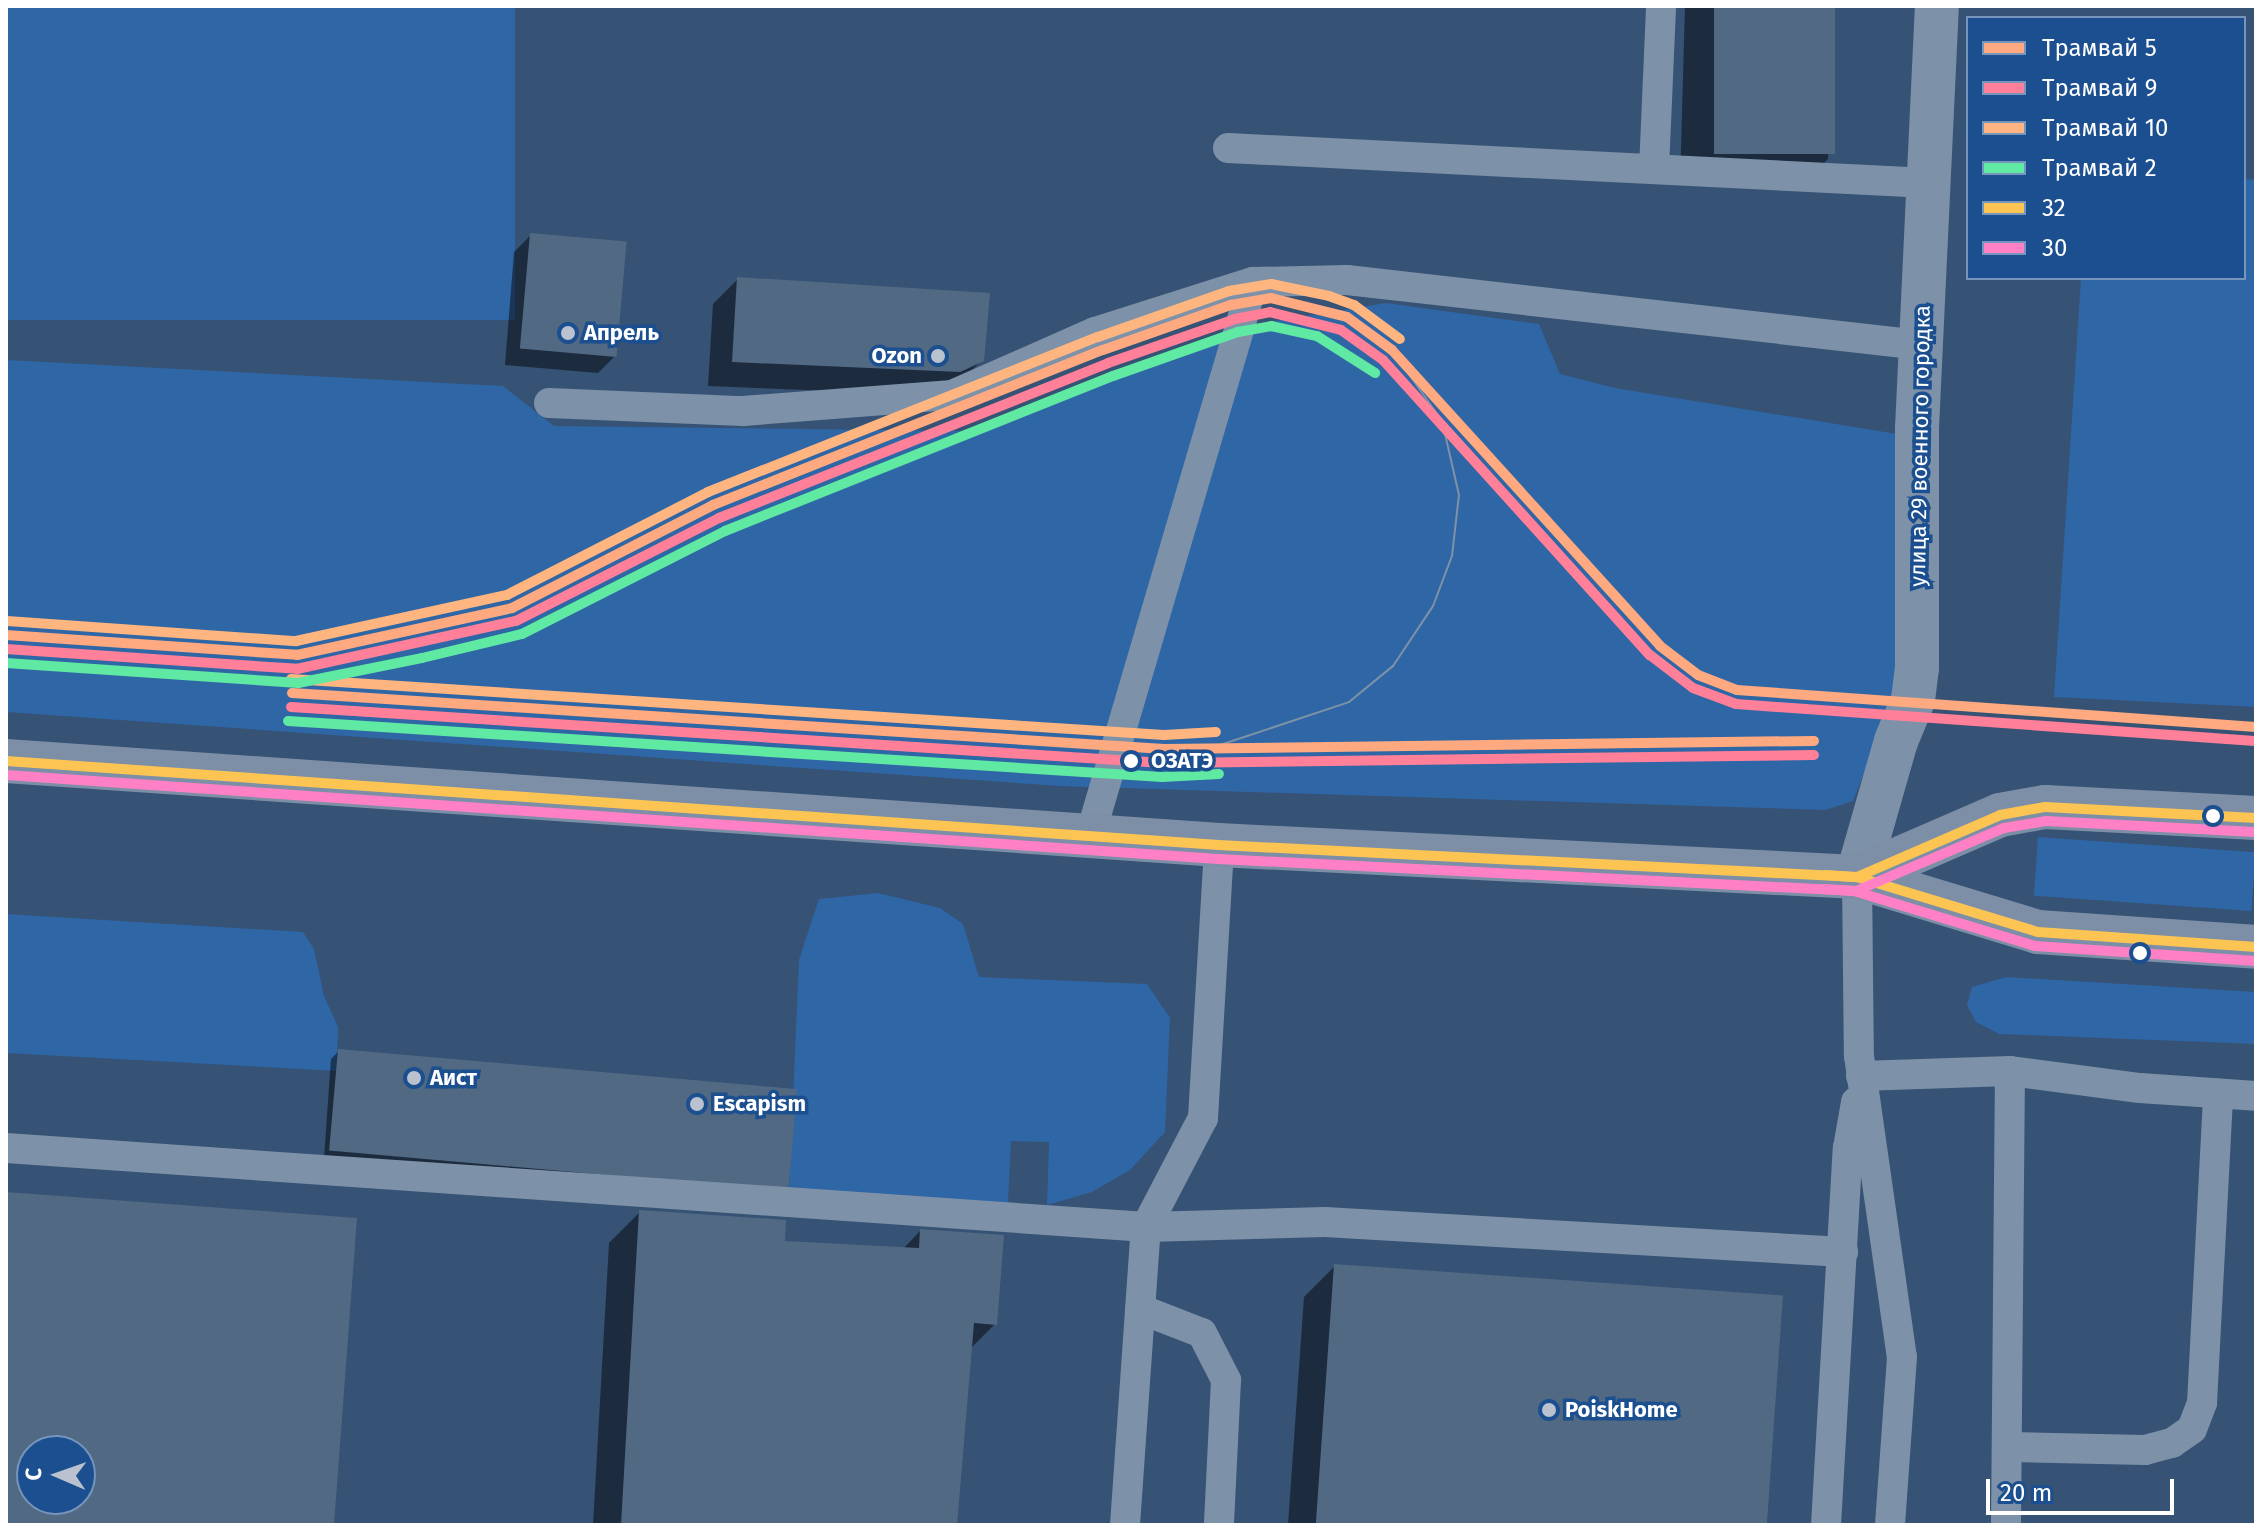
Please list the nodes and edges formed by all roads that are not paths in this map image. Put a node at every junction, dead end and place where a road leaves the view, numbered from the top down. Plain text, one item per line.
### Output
1 (1661, 6) edge
2 (1937, 6) edge
3 (1228, 148) dead end
4 (1654, 169) junction
5 (1928, 183) junction
6 (1253, 282) junction
7 (1921, 345) junction
8 (549, 403) dead end
9 (6, 761) edge
10 (2256, 818) edge
11 (1090, 836) junction
12 (1219, 845) junction
13 (1857, 877) junction
14 (2256, 947) edge
15 (2010, 1071) junction
16 (1861, 1076) junction
17 (2218, 1093) junction
18 (2256, 1096) edge
19 (6, 1148) edge
20 (1146, 1227) junction
21 (1843, 1252) junction
22 (1140, 1309) junction
23 (2011, 1447) junction
24 (1125, 1525) edge
25 (1219, 1525) edge
26 (1826, 1525) edge
27 (1890, 1525) edge
28 (2006, 1525) edge

1 - 4 lane
2 - 5 street, улица 29 военного городка
3 - 4 lane
4 - 5 lane
5 - 7 street, улица 29 военного городка
6 - 7 lane
6 - 8 lane
6 - 11 lane
7 - 13 street, улица 29 военного городка
9 - 11 main road
10 - 13 main road
11 - 12 main road
12 - 13 main road
12 - 20 lane
13 - 14 main road
13 - 16 lane
15 - 16 lane
15 - 17 lane
15 - 23 lane
16 - 21 lane
16 - 27 lane
17 - 18 lane
17 - 23 lane
19 - 20 lane
20 - 21 lane
20 - 22 lane
21 - 26 lane
22 - 24 lane
22 - 25 lane
23 - 28 lane

